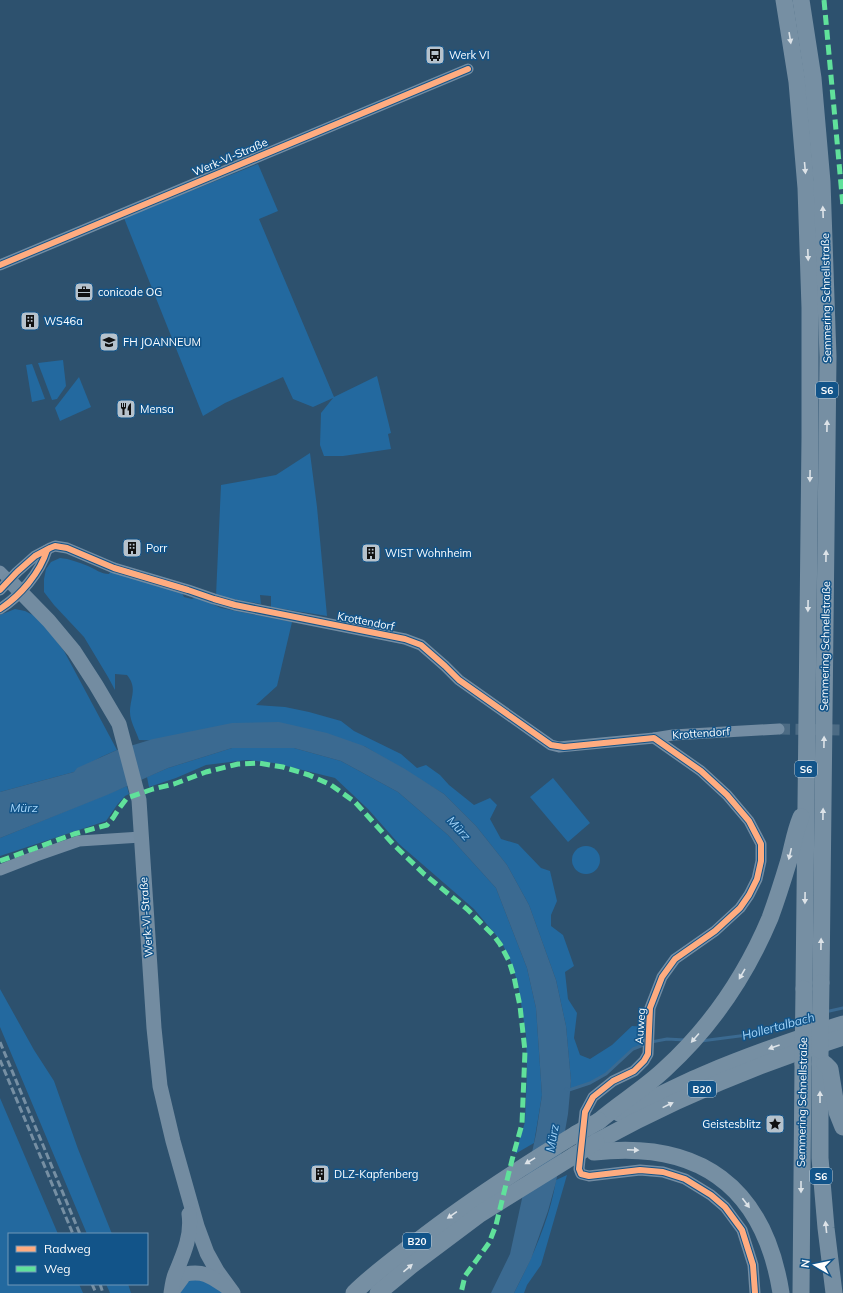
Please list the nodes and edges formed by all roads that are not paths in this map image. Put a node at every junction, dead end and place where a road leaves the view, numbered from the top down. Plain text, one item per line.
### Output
1 (784, 0) edge
2 (801, 0) edge
3 (468, 69) dead end
4 (0, 265) edge
5 (48, 549) junction
6 (3, 580) edge
7 (21, 592) junction
8 (0, 609) edge
9 (779, 729) tunnel mouth
10 (654, 738) junction
11 (806, 804) junction
12 (141, 837) junction
13 (0, 870) edge
14 (843, 1024) edge
15 (843, 1037) edge
16 (814, 1046) junction
17 (599, 1121) junction
18 (843, 1127) edge
19 (595, 1147) junction
20 (187, 1189) junction
21 (207, 1253) junction
22 (182, 1258) junction
23 (185, 1274) junction
24 (231, 1292) edge
25 (171, 1293) edge
26 (354, 1293) edge
27 (378, 1293) edge
28 (755, 1293) edge
29 (781, 1293) edge
30 (801, 1293) edge
31 (834, 1293) edge

1 -> 11 highway, Semmering Schnellstraße / S6
16 -> 2 highway, Semmering Schnellstraße / S6, bridge
3 - 4 street, Werk-VI-Straße
5 - 6 street
5 - 7 street
5 - 10 street, Krottendorf
6 - 7 main road, Werk-VI-Straße
7 - 8 street
7 - 12 main road, Werk-VI-Straße
9 - 10 street, Krottendorf
10 - 28 street, Auweg
11 -> 17 highway
11 -> 30 highway, Semmering Schnellstraße / S6, bridge
12 - 13 street
12 - 20 main road, Werk-VI-Straße
14 - 16 highway
15 - 16 highway
16 -> 17 highway, B20
16 - 18 highway
19 -> 16 highway, B20
31 -> 16 highway, Semmering Schnellstraße / S6
17 -> 26 highway, B20, bridge
27 -> 19 highway, B20
19 -> 29 highway
20 - 21 main road, Werk-VI-Straße
20 - 22 main road
21 - 22 main road
21 - 23 main road
21 - 24 main road, Werk-VI-Straße
22 - 25 main road
23 - 24 main road
23 - 25 main road

